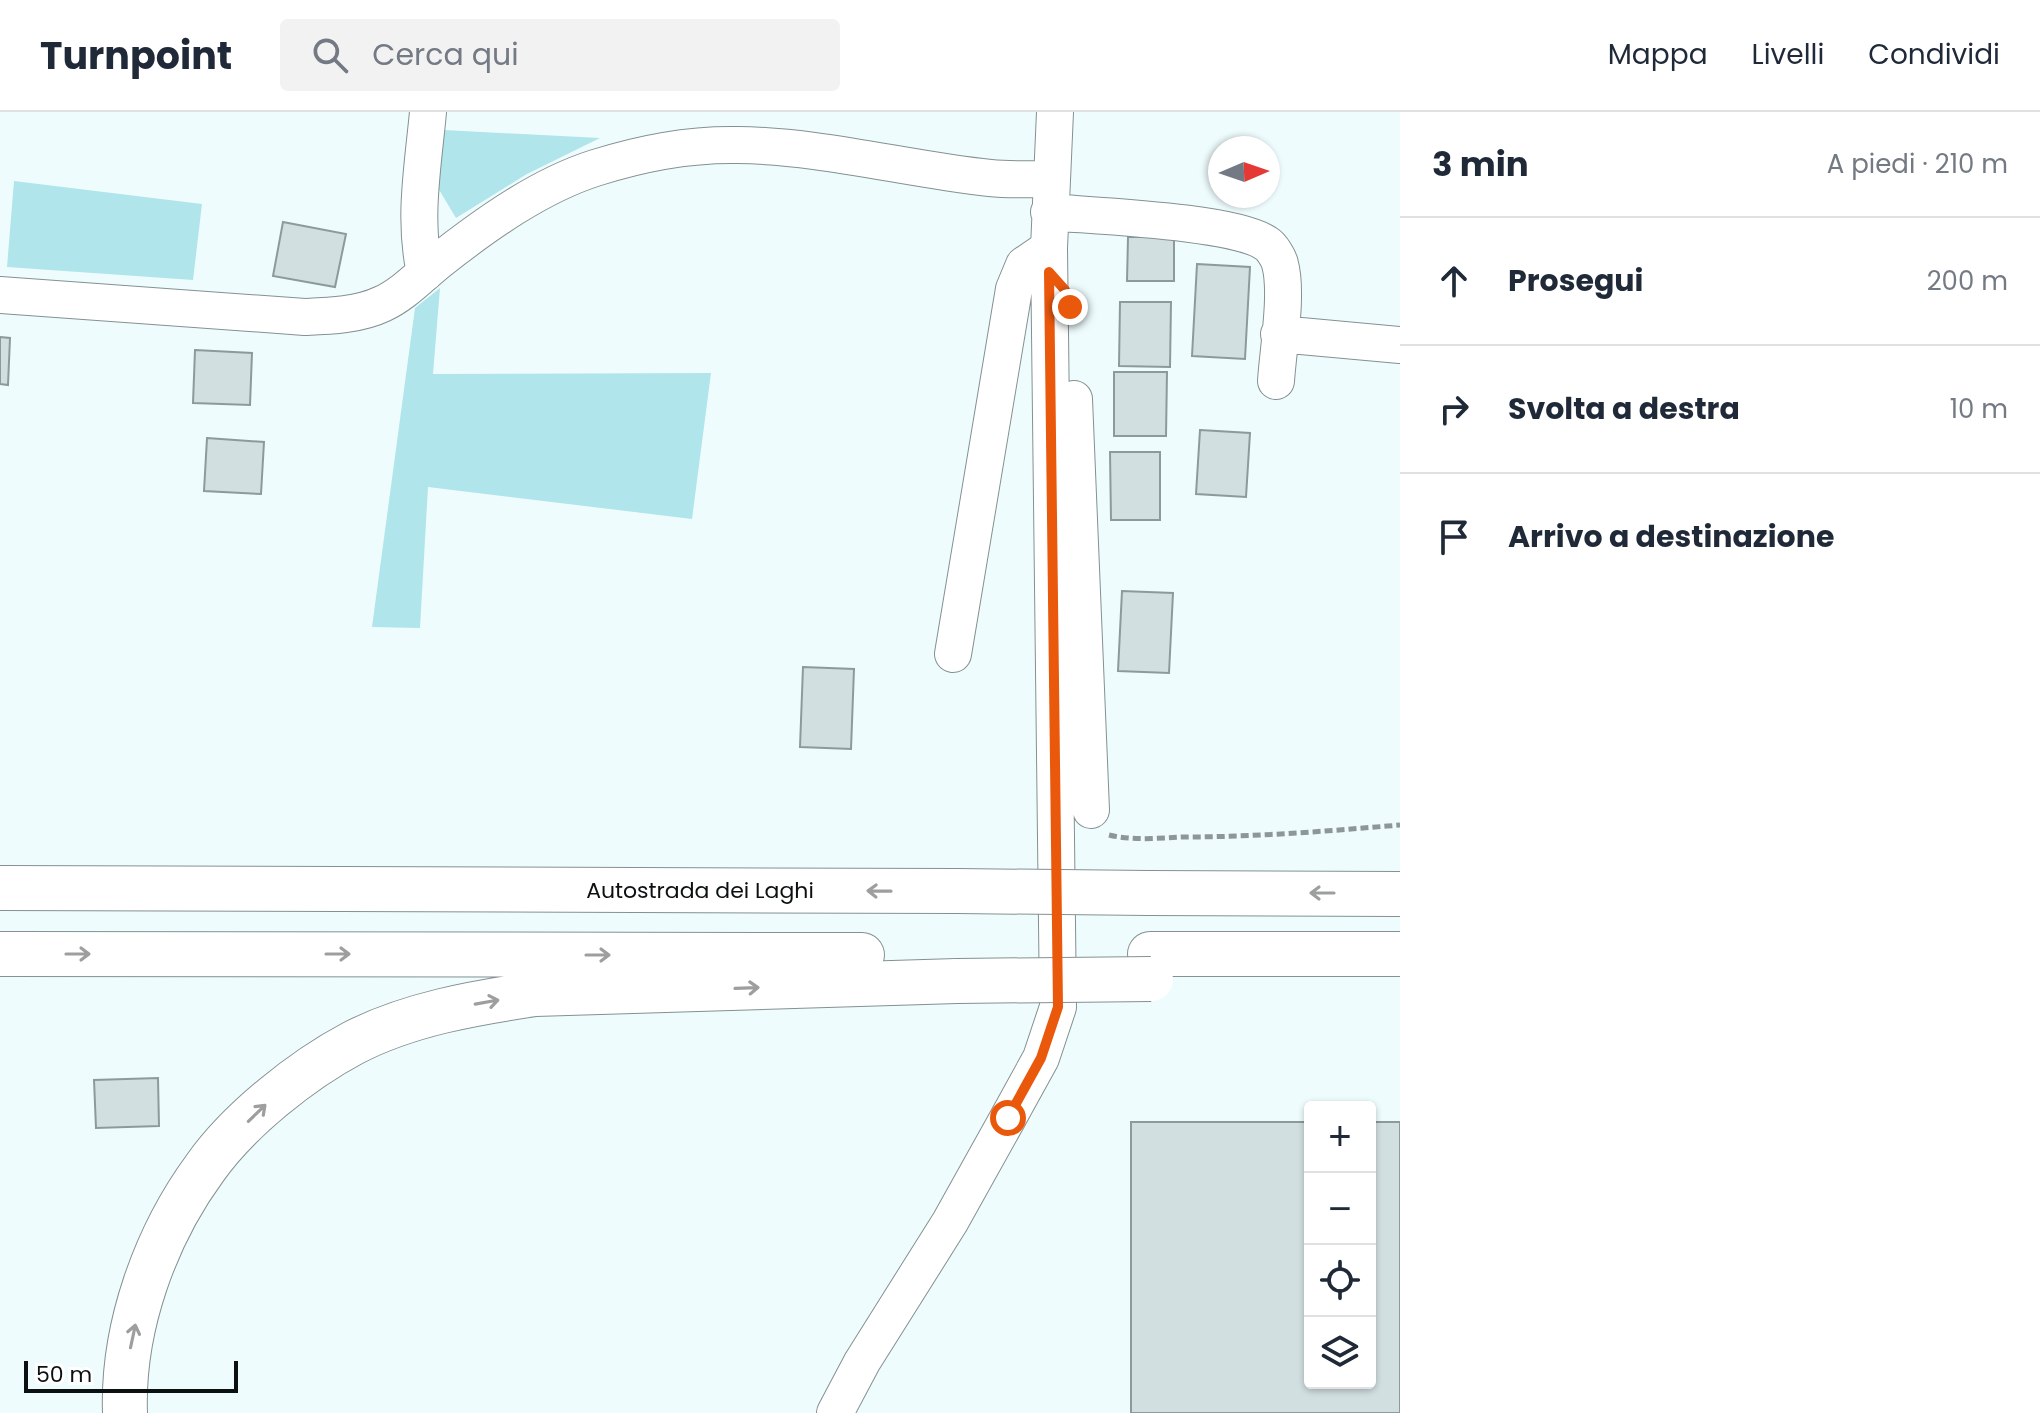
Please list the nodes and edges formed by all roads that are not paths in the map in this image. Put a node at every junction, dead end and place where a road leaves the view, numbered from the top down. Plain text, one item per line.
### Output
1 (428, 112) edge
2 (1055, 112) edge
3 (1050, 195) junction
4 (1049, 260) junction
5 (425, 273) junction
6 (0, 295) edge
7 (1279, 334) junction
8 (1400, 345) edge
9 (1276, 381) dead end
10 (953, 654) dead end
11 (1091, 810) road end
12 (0, 863) edge
13 (0, 888) edge
14 (723, 889) junction
15 (1400, 894) edge
16 (0, 954) edge
17 (1400, 954) edge
18 (1151, 967) junction
19 (957, 968) junction
20 (1400, 977) edge
21 (125, 1413) edge
22 (835, 1413) edge

1 - 5 street
2 - 3 street
3 - 4 street
3 - 5 street
3 - 7 street
4 - 10 street
4 - 11 street
4 - 22 street
5 - 6 street
7 - 8 street
7 - 9 street
12 - 14 highway
13 - 14 highway, Autostrada dei Laghi
15 -> 14 highway, Autostrada dei Laghi, bridge
16 -> 19 highway
17 - 18 highway
18 - 19 highway
18 - 20 highway
21 -> 19 highway

